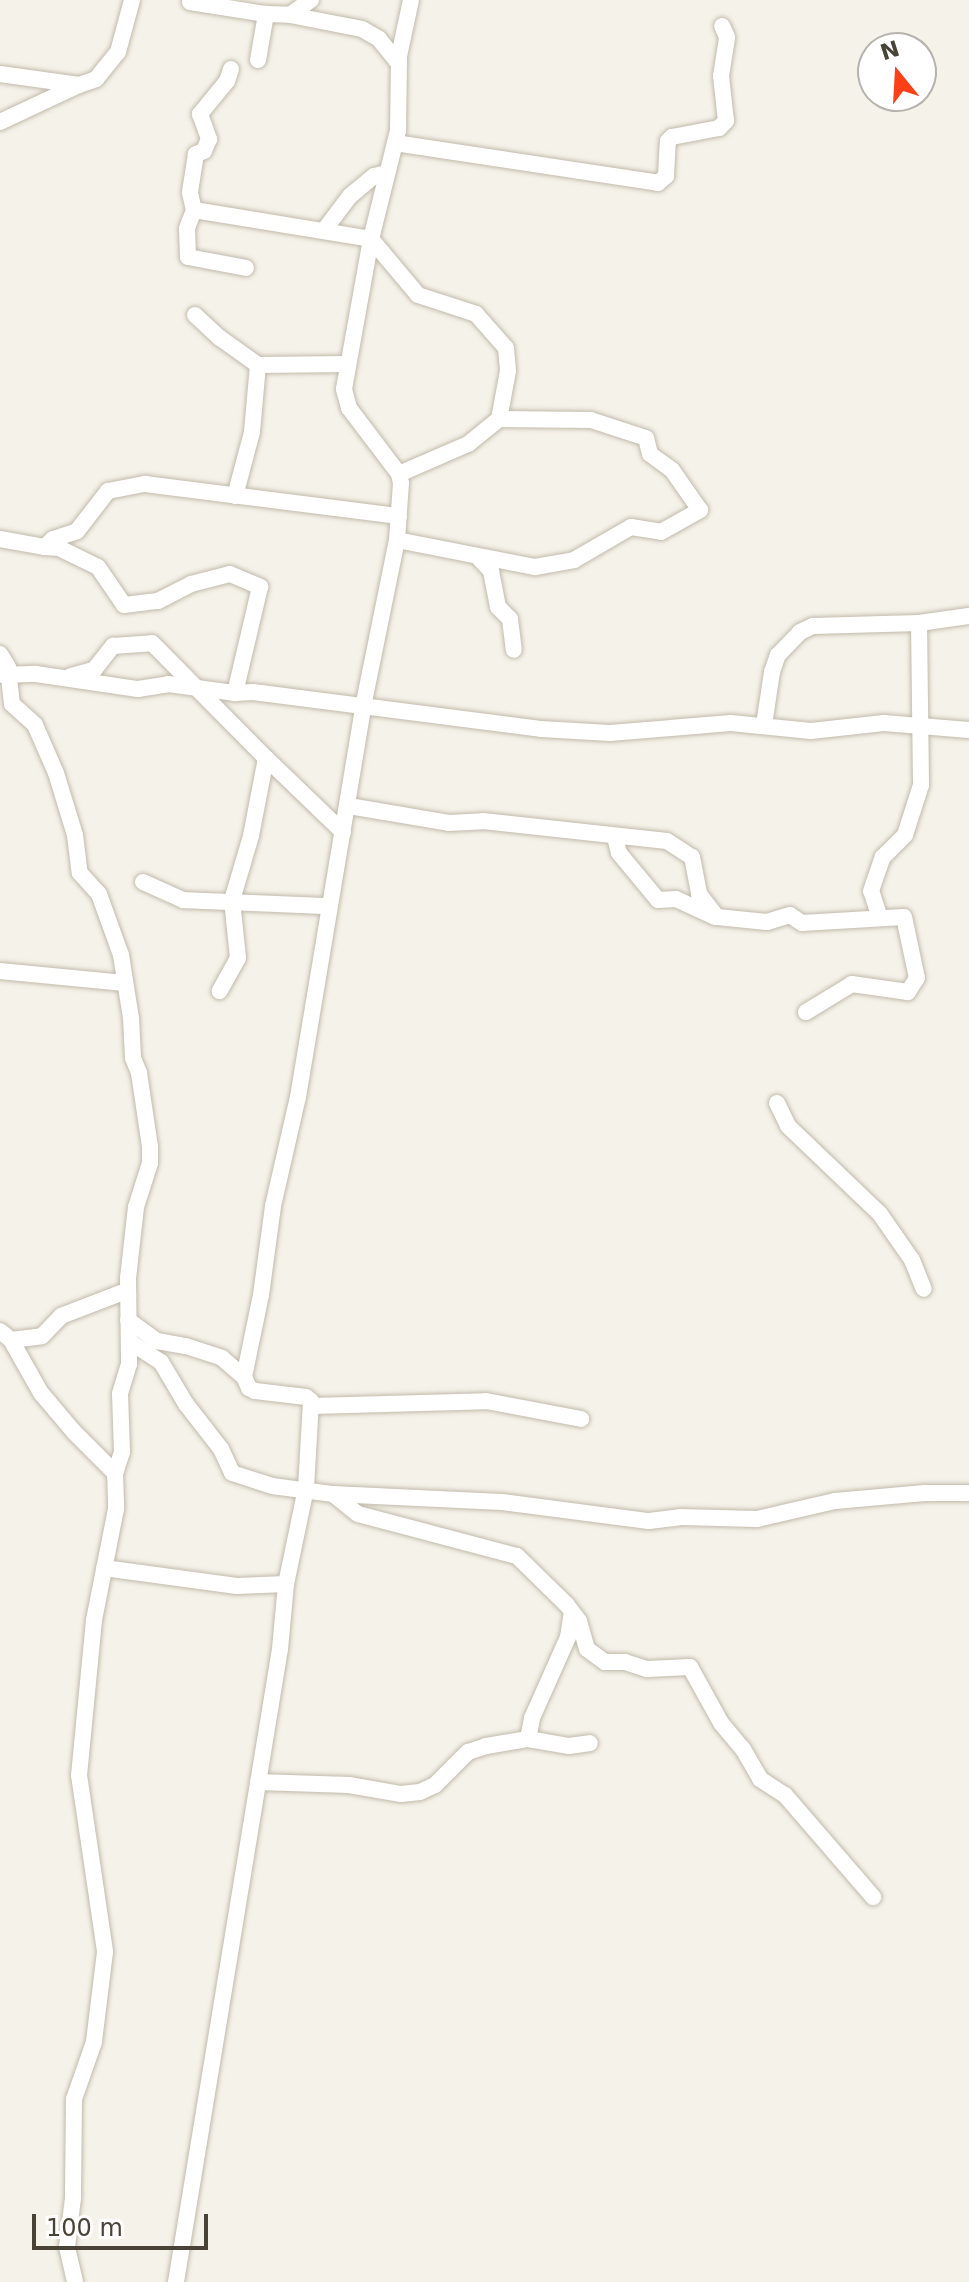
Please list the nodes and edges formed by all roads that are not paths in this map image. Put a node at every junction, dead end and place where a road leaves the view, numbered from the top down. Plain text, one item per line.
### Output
1 (132, 0) edge
2 (311, 0) edge
3 (411, 0) edge
4 (186, 1) edge
5 (266, 14) junction
6 (290, 15) junction
7 (722, 26) dead end
8 (258, 60) dead end
9 (399, 64) junction
10 (231, 69) dead end
11 (0, 74) edge
12 (79, 85) junction
13 (0, 122) edge
14 (395, 143) junction
15 (387, 173) junction
16 (194, 210) junction
17 (325, 229) junction
18 (371, 239) junction
19 (246, 268) dead end
20 (195, 315) dead end
21 (347, 364) junction
22 (258, 365) junction
23 (499, 419) junction
24 (399, 474) junction
25 (235, 496) junction
26 (399, 516) junction
27 (0, 539) edge
28 (397, 540) junction
29 (45, 547) junction
30 (477, 556) junction
31 (969, 616) edge
32 (952, 621) junction
33 (919, 623) junction
34 (969, 624) edge
35 (514, 650) dead end
36 (0, 654) edge
37 (5, 676) edge
38 (63, 678) junction
39 (199, 688) junction
40 (235, 693) junction
41 (363, 707) junction
42 (764, 725) junction
43 (922, 728) junction
44 (969, 730) edge
45 (266, 758) junction
46 (349, 806) junction
47 (343, 832) junction
48 (615, 837) junction
49 (143, 882) dead end
50 (232, 900) junction
51 (328, 906) junction
52 (717, 917) junction
53 (880, 918) junction
54 (0, 971) edge
55 (124, 983) junction
56 (220, 991) dead end
57 (806, 1012) dead end
58 (777, 1103) dead end
59 (924, 1289) dead end
60 (128, 1296) junction
61 (128, 1320) junction
62 (5, 1335) edge
63 (130, 1342) junction
64 (244, 1377) junction
65 (312, 1406) junction
66 (581, 1419) dead end
67 (115, 1473) junction
68 (306, 1488) junction
69 (969, 1493) edge
70 (333, 1494) junction
71 (104, 1568) junction
72 (286, 1584) junction
73 (572, 1612) junction
74 (528, 1739) junction
75 (590, 1743) dead end
76 (258, 1782) junction
77 (873, 1897) dead end
78 (75, 2282) edge
79 (176, 2282) edge

1 - 12 street
2 - 6 street
3 - 9 street
4 - 5 street
5 - 6 street
5 - 8 street
6 - 9 street
7 - 14 street
9 - 14 street
10 - 16 street
11 - 12 street
12 - 13 street
14 - 15 street
15 - 17 street
15 - 18 street
16 - 17 street
16 - 19 street
17 - 18 street
18 - 21 street
18 - 23 street
20 - 22 street
21 - 22 street
21 - 24 street
22 - 25 street
23 - 24 street
23 - 30 street
24 - 26 street
25 - 26 street
25 - 29 street
26 - 28 street
27 - 29 street
28 - 30 street
28 - 41 street
29 - 40 street
30 - 35 street
31 - 32 street
32 - 33 street
32 - 34 street
33 - 42 street
33 - 43 street
36 - 37 street
37 - 38 street
37 - 55 street
38 - 39 street
38 - 39 street
39 - 40 street
39 - 45 street
40 - 41 street
41 - 42 street
41 - 46 street
42 - 43 street
43 - 44 street
43 - 53 street
45 - 47 street
45 - 50 street
46 - 47 street
46 - 48 street
47 - 51 street
48 - 52 street
48 - 52 street
49 - 50 street
50 - 51 street
50 - 56 street
51 - 64 street
52 - 53 street
53 - 57 street
54 - 55 street
55 - 60 street
58 - 59 street
60 - 61 street
60 - 62 street
61 - 63 street
61 - 64 street
62 - 67 street
63 - 67 street
63 - 68 street
64 - 65 street
65 - 66 street
65 - 68 street
67 - 71 street
68 - 70 street
68 - 72 street
69 - 70 street
70 - 73 street
71 - 72 street
71 - 78 street
72 - 76 street
73 - 74 street
73 - 77 street
74 - 75 street
74 - 76 street
76 - 79 street

